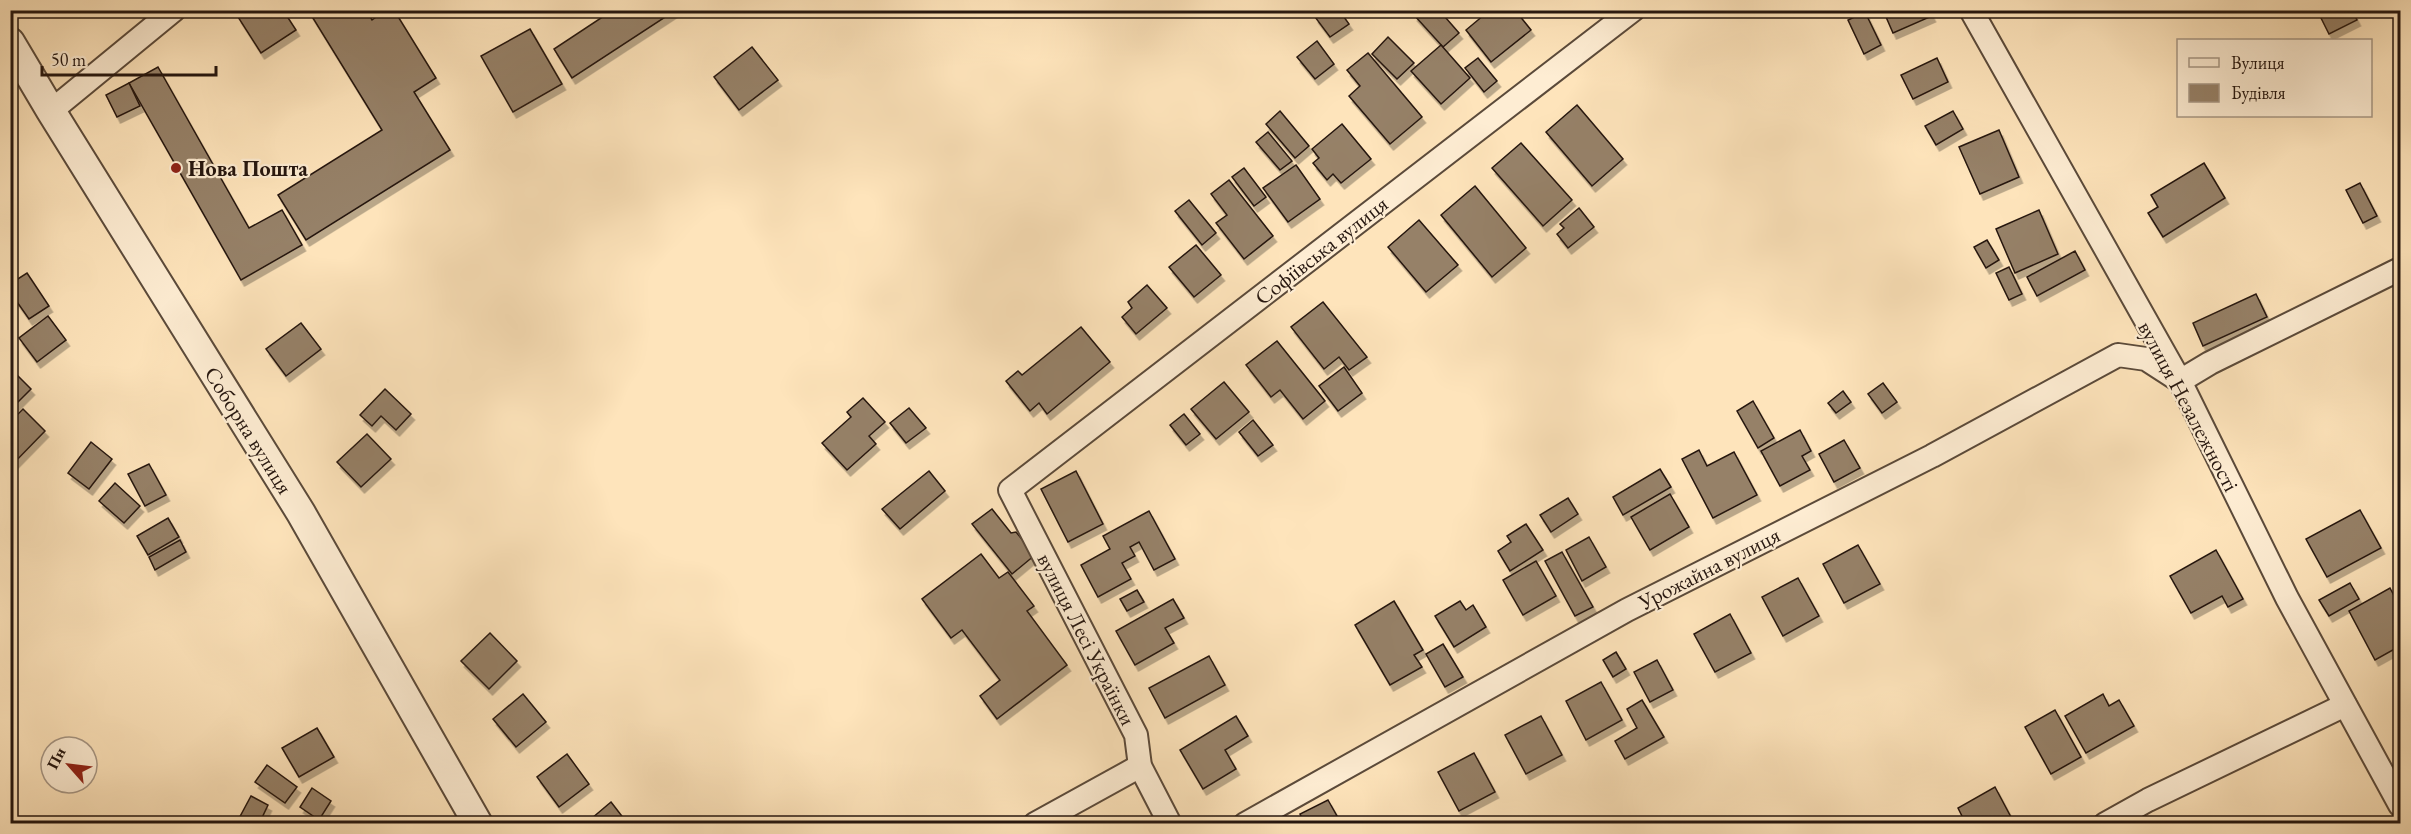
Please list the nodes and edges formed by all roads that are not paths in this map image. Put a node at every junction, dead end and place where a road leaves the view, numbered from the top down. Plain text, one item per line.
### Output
1 (174, 10) edge
2 (1633, 10) edge
3 (1971, 10) edge
4 (10, 42) edge
5 (51, 111) junction
6 (2400, 269) edge
7 (2180, 381) junction
8 (1010, 490) joint
9 (2345, 705) junction
10 (1140, 766) junction
11 (2400, 805) edge
12 (478, 824) edge
13 (1035, 824) edge
14 (1170, 824) edge
15 (1245, 824) edge
16 (2105, 824) edge

1 - 5 street
2 - 8 street, Софіївська вулиця
3 - 7 street, вулиця Незалежності
4 - 5 street, Соборна вулиця
5 - 12 street, Соборна вулиця
6 - 7 street
7 - 9 street, вулиця Незалежності
7 - 15 street, Урожайна вулиця
8 - 10 street, вулиця Лесі Українки
9 - 11 street, вулиця Незалежності
9 - 16 street
10 - 13 street
10 - 14 street, вулиця Лесі Українки

